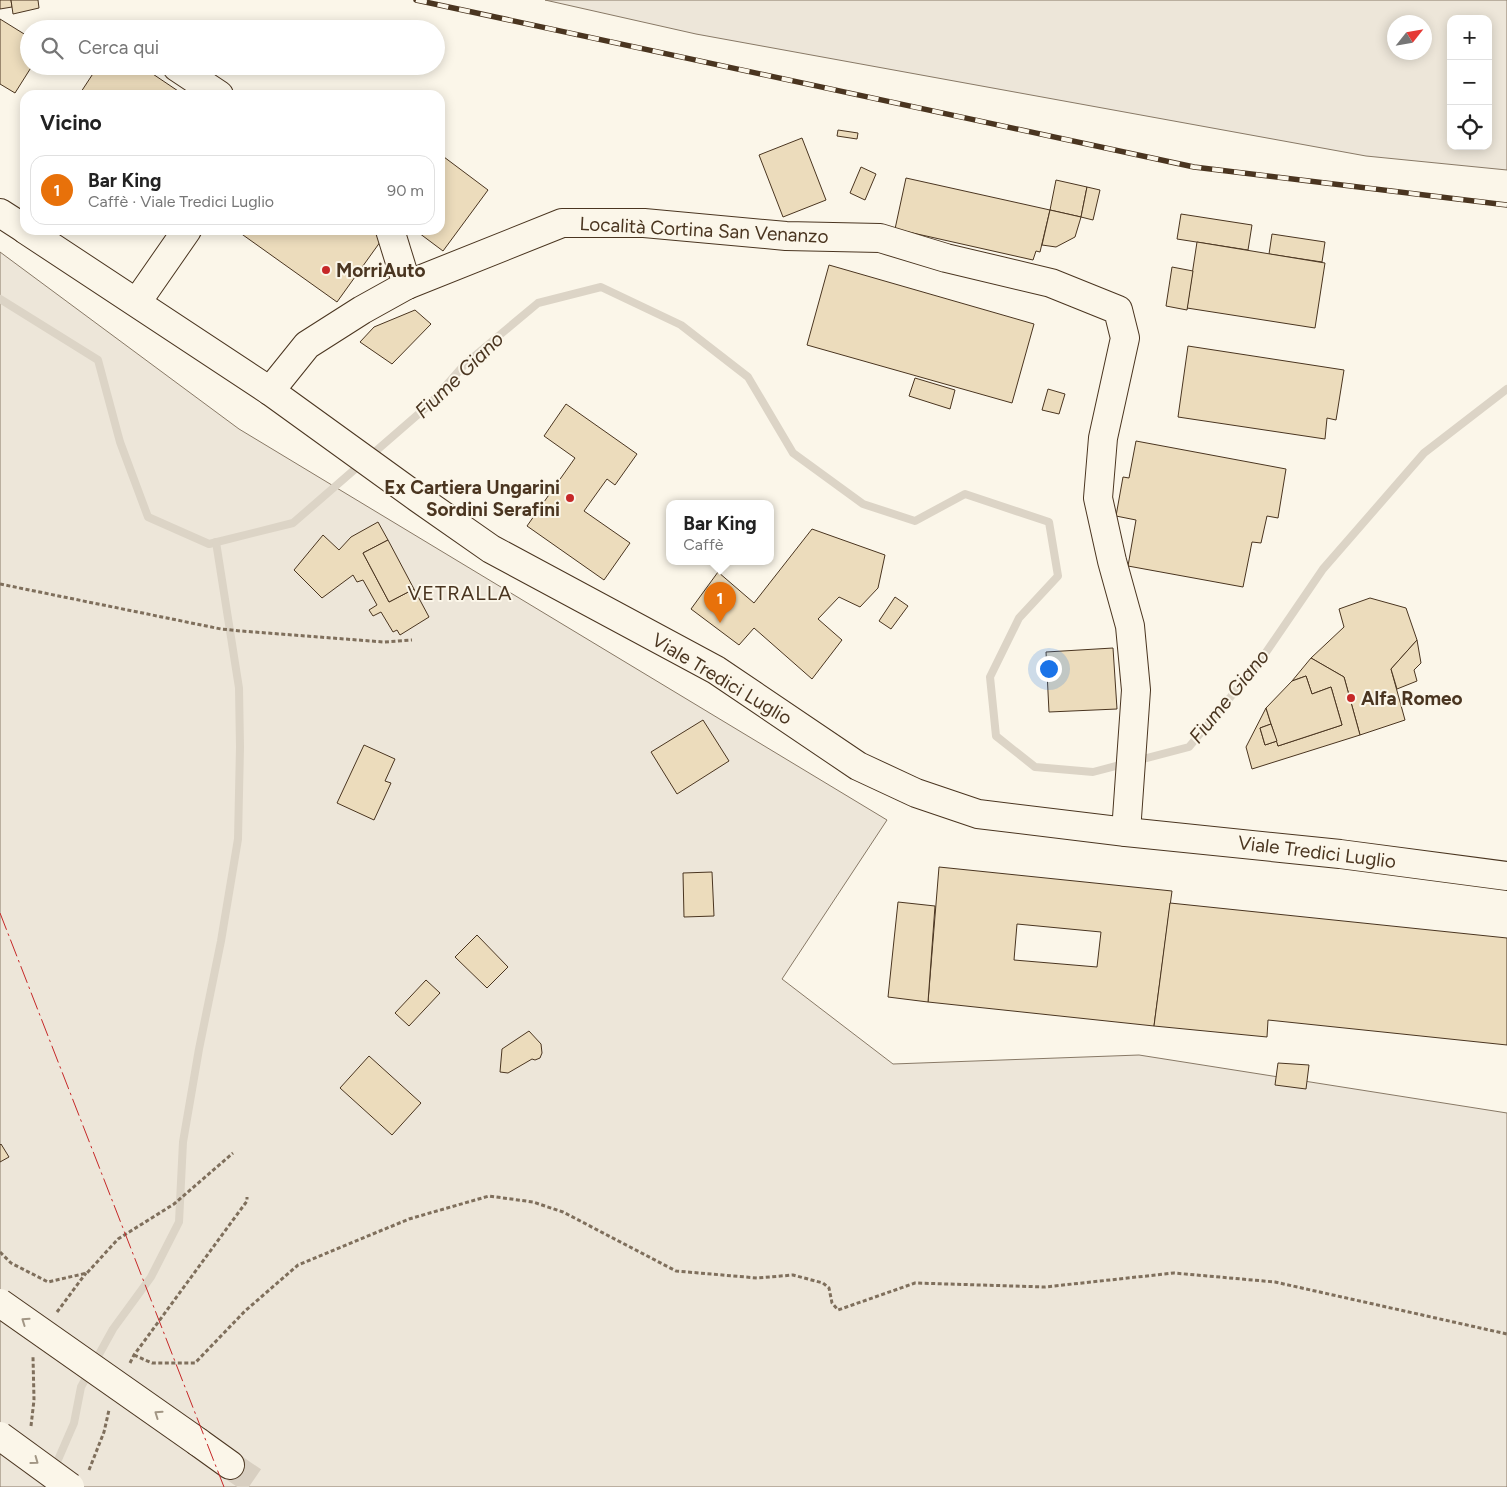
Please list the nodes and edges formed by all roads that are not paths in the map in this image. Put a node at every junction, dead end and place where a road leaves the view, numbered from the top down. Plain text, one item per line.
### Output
1 (189, 75) edge
2 (212, 90) edge
3 (0, 213) edge
4 (20, 227) edge
5 (33, 235) edge
6 (184, 235) edge
7 (392, 235) edge
8 (408, 286) junction
9 (137, 302) junction
10 (270, 391) junction
11 (1126, 832) junction
12 (1507, 876) edge
13 (0, 1303) edge
14 (0, 1436) edge
15 (230, 1465) tunnel mouth
16 (78, 1482) edge

1 - 2 main road
3 - 4 main road
5 - 9 main road
6 - 9 main road
7 - 8 main road
8 - 10 main road, Località Cortina San Venanzo
8 - 11 main road, Località Cortina San Venanzo
9 - 10 main road
10 - 11 main road, Viale Tredici Luglio
11 - 12 main road, Viale Tredici Luglio
15 -> 13 main road, bridge
14 -> 16 main road, bridge

